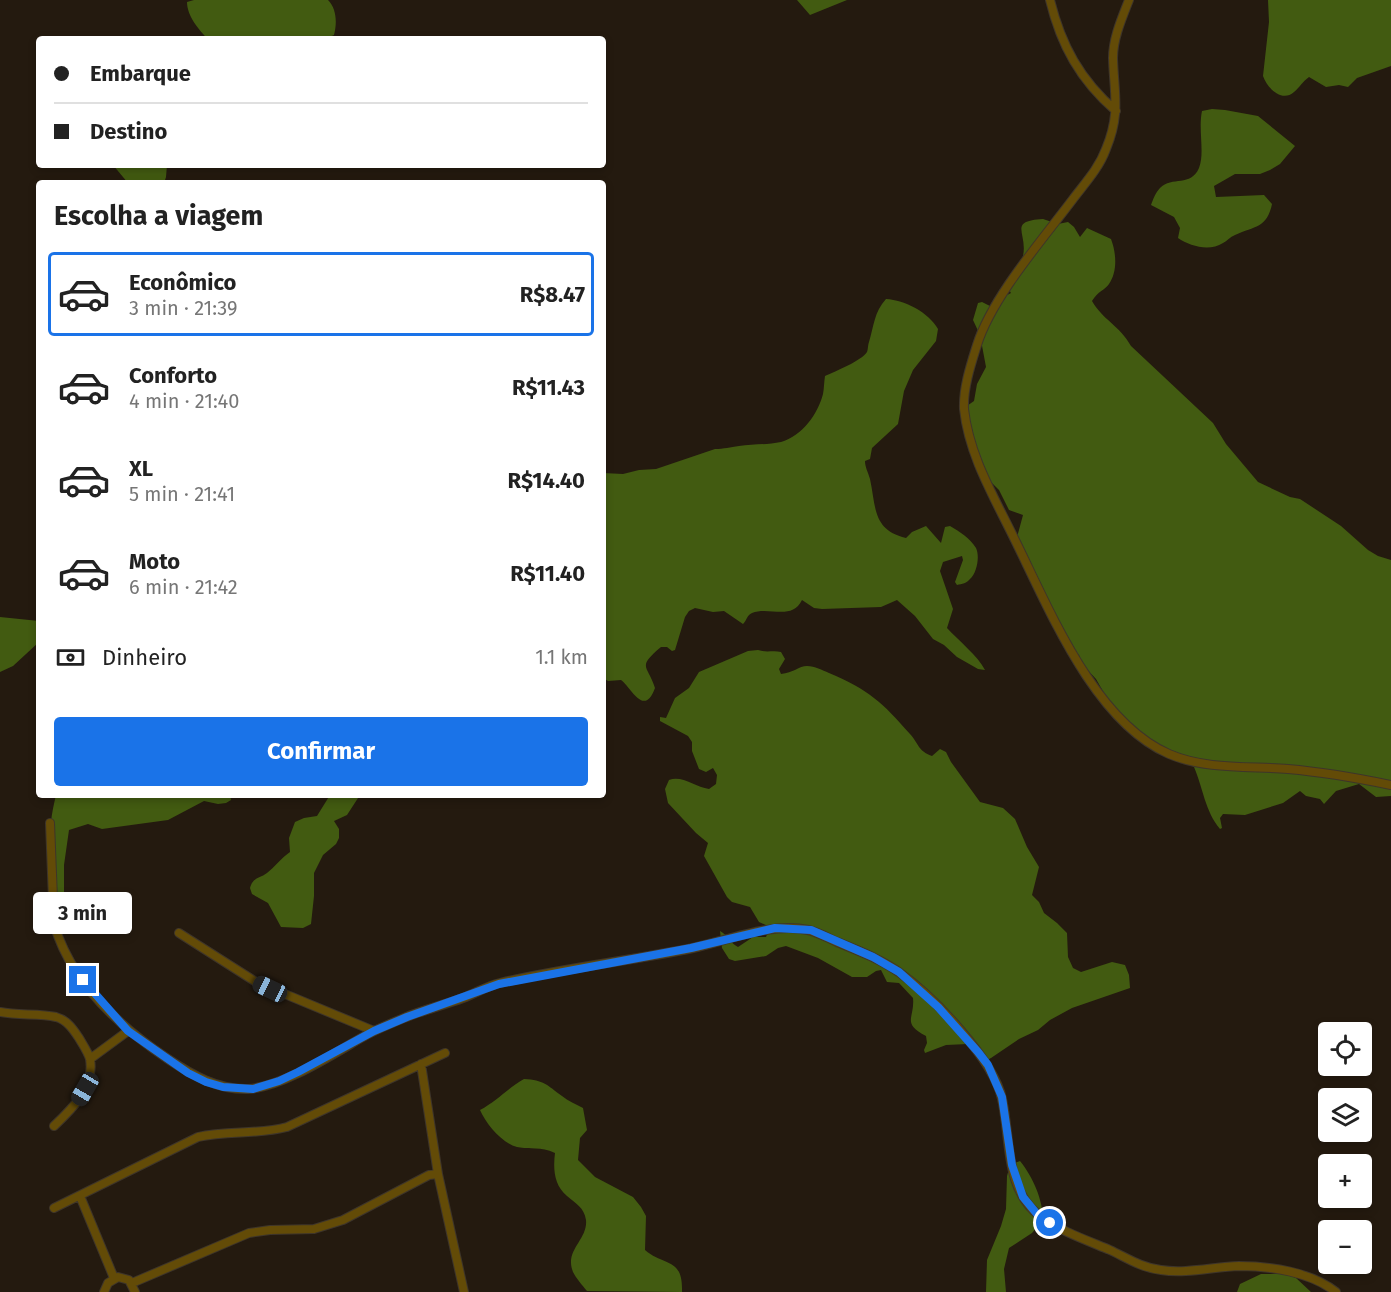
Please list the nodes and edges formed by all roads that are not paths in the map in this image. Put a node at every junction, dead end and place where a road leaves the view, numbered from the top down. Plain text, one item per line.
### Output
1 (1050, 0) edge
2 (1129, 0) edge
3 (1116, 111) junction
4 (1391, 785) edge
5 (50, 823) dead end
6 (179, 933) dead end
7 (0, 1012) edge
8 (128, 1031) junction
9 (374, 1031) junction
10 (445, 1053) dead end
11 (90, 1059) junction
12 (421, 1064) junction
13 (54, 1126) dead end
14 (438, 1174) junction
15 (80, 1196) junction
16 (54, 1208) dead end
17 (114, 1278) junction
18 (132, 1283) junction
19 (104, 1292) edge
20 (135, 1292) edge
21 (465, 1292) edge
22 (1336, 1292) edge

1 - 3 street
2 - 3 street
3 - 4 street
5 - 8 street
6 - 9 street
7 - 11 street
8 - 9 street
8 - 11 street
9 - 22 street
10 - 12 street
11 - 13 street
12 - 14 street
12 - 15 street
14 - 18 street
14 - 21 street
15 - 16 street
15 - 17 street
17 - 18 street
17 - 19 street
18 - 20 street

